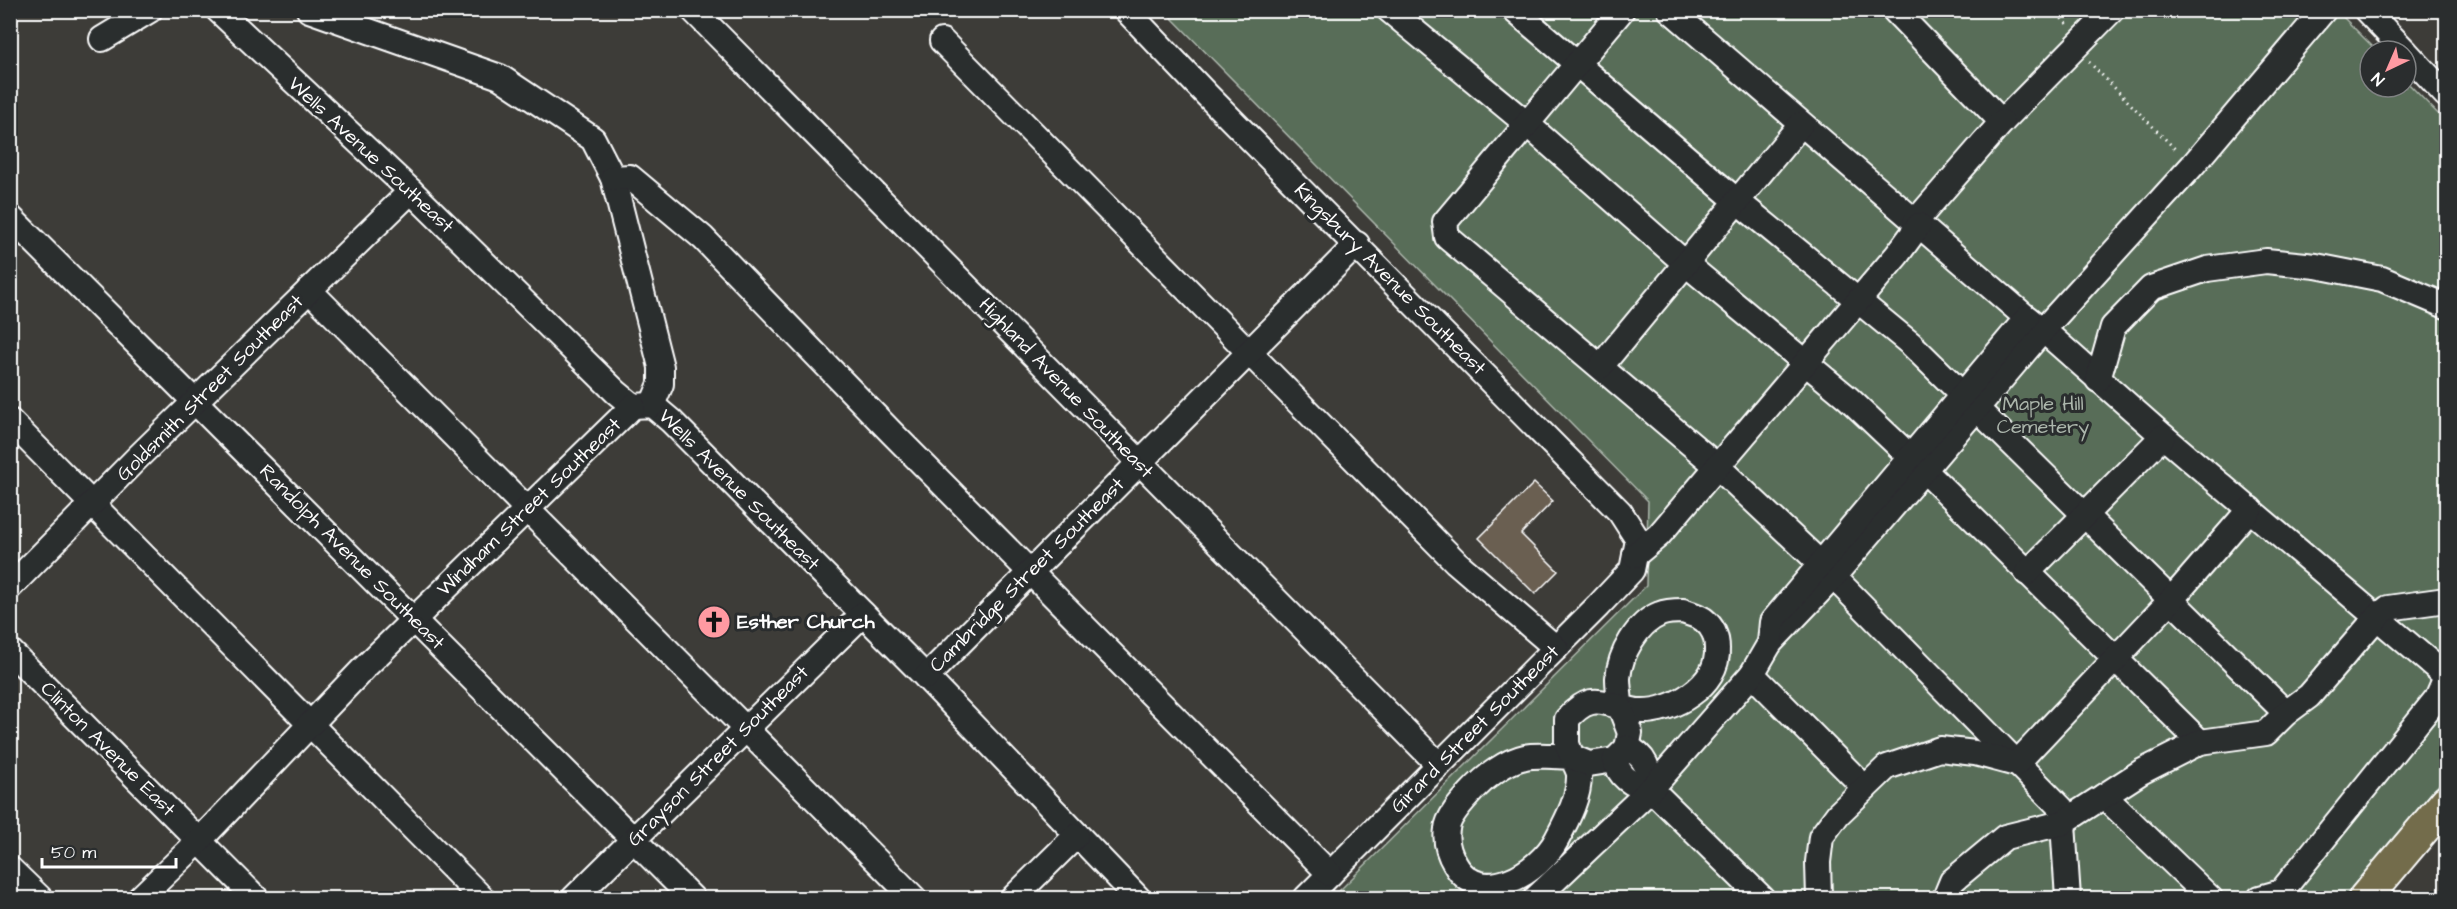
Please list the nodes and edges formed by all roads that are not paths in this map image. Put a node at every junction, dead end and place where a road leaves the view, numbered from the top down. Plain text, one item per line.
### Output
1 (150, 10) edge
2 (218, 10) edge
3 (309, 10) edge
4 (693, 10) edge
5 (1126, 10) edge
6 (1389, 10) edge
7 (1515, 10) edge
8 (1622, 10) edge
9 (1670, 10) edge
10 (1894, 10) edge
11 (2112, 10) edge
12 (2324, 10) edge
13 (2375, 14) edge
14 (102, 39) dead end
15 (2395, 39) edge
16 (942, 41) dead end
17 (1577, 63) junction
18 (2418, 66) edge
19 (2446, 95) edge
20 (2002, 122) junction
21 (1527, 124) junction
22 (1801, 124) junction
23 (613, 178) junction
24 (411, 191) junction
25 (1737, 201) junction
26 (10, 217) edge
27 (1917, 224) junction
28 (1357, 244) junction
29 (1685, 263) junction
30 (309, 290) junction
31 (1858, 302) junction
32 (2446, 306) edge
33 (2035, 324) junction
34 (1249, 352) junction
35 (1805, 364) junction
36 (1601, 366) junction
37 (2098, 380) junction
38 (196, 401) junction
39 (1970, 402) junction
40 (643, 405) junction
41 (10, 421) edge
42 (2163, 436) junction
43 (1138, 463) junction
44 (1917, 463) junction
45 (1718, 467) junction
46 (93, 504) junction
47 (527, 509) junction
48 (2250, 509) junction
49 (2083, 514) junction
50 (1635, 555) junction
51 (1826, 570) junction
52 (1030, 572) junction
53 (2027, 573) junction
54 (10, 587) edge
55 (2171, 600) junction
56 (2446, 600) edge
57 (863, 614) junction
58 (2378, 616) junction
59 (414, 619) junction
60 (1556, 648) junction
61 (10, 651) edge
62 (2115, 659) junction
63 (1752, 674) junction
64 (2446, 676) edge
65 (927, 677) junction
66 (1620, 707) junction
67 (2286, 713) junction
68 (310, 724) junction
69 (746, 729) junction
70 (2200, 742) junction
71 (1621, 754) junction
72 (1572, 757) junction
73 (2016, 764) junction
74 (1439, 765) junction
75 (1865, 788) junction
76 (1651, 789) junction
77 (2104, 796) junction
78 (2446, 802) edge
79 (2062, 823) junction
80 (1076, 836) junction
81 (634, 839) junction
82 (199, 841) junction
83 (10, 868) edge
84 (1330, 874) junction
85 (1542, 896) edge
86 (40, 898) edge
87 (140, 898) edge
88 (256, 898) edge
89 (482, 898) edge
90 (574, 898) edge
91 (692, 898) edge
92 (914, 898) edge
93 (1013, 898) edge
94 (1138, 898) edge
95 (1306, 898) edge
96 (1762, 898) edge
97 (1819, 898) edge
98 (1945, 898) edge
99 (2068, 898) edge
100 (2210, 898) edge
101 (2260, 898) edge
102 (2365, 898) edge

1 - 14 street
2 - 24 street, Wells Avenue Southeast
3 - 23 street
4 - 43 street, Highland Avenue Southeast
5 - 28 street, Kingsbury Avenue Southeast
6 - 21 street
7 - 17 street
8 - 17 street
9 - 22 street
10 - 20 street
11 - 20 street
12 - 33 street
13 - 15 street
16 - 34 street
17 - 21 street
17 - 25 street
18 - 19 street
20 - 27 street
21 - 29 street
21 - 36 street
22 - 25 street
22 - 27 street
23 - 40 street
23 - 52 street
24 - 30 street, Goldsmith Street Southeast
24 - 40 street, Wells Avenue Southeast
25 - 29 street
25 - 31 street
26 - 38 street, Randolph Avenue Southeast
27 - 31 street
27 - 33 street
28 - 34 street, Cambridge Street Southeast
28 - 50 street, Kingsbury Avenue Southeast
29 - 35 street
29 - 36 street
30 - 38 street, Goldsmith Street Southeast
30 - 47 street
31 - 35 street
31 - 39 street
32 - 37 street
33 - 37 street
33 - 39 street
34 - 43 street, Cambridge Street Southeast
34 - 60 street
35 - 44 street
35 - 45 street
36 - 45 street
37 - 42 street
38 - 46 street, Goldsmith Street Southeast
38 - 59 street, Randolph Avenue Southeast
39 - 44 street
39 - 49 street
40 - 47 street, Windham Street Southeast
40 - 57 street, Wells Avenue Southeast
41 - 46 street
42 - 48 street
42 - 49 street
43 - 52 street, Cambridge Street Southeast
43 - 74 street, Highland Avenue Southeast
44 - 51 street
44 - 53 street
45 - 50 street
45 - 51 street
46 - 54 street, Goldsmith Street Southeast
46 - 68 street
47 - 59 street, Windham Street Southeast
47 - 69 street
48 - 55 street
48 - 58 street
49 - 53 street
49 - 55 street
50 - 60 street, Girard Street Southeast
51 - 63 street
51 - 73 street
52 - 65 street, Cambridge Street Southeast
52 - 84 street
53 - 62 street
55 - 62 street
55 - 67 street
56 - 58 street
57 - 65 street, Wells Avenue Southeast
57 - 69 street, Grayson Street Southeast
58 - 64 street
58 - 67 street
59 - 68 street, Windham Street Southeast
59 - 81 street, Randolph Avenue Southeast
60 - 74 street, Girard Street Southeast
61 - 82 street, Clinton Avenue East
62 - 70 street
62 - 73 street
63 - 75 street
63 - 76 street
64 - 101 street
65 - 80 street, Wells Avenue Southeast
66 - 66 street
66 - 71 street
66 - 72 street
67 - 70 street
68 - 82 street, Windham Street Southeast
68 - 89 street
69 - 81 street, Grayson Street Southeast
69 - 92 street
70 - 77 street
71 - 72 street
71 - 76 street
72 - 72 street
73 - 75 street
73 - 79 street
74 - 84 street, Girard Street Southeast
75 - 97 street
76 - 85 street
76 - 96 street
77 - 79 street
77 - 100 street
78 - 102 main road
79 - 98 street
79 - 99 street
80 - 93 street
80 - 94 street, Wells Avenue Southeast
81 - 90 street, Grayson Street Southeast
81 - 91 street, Randolph Avenue Southeast
82 - 87 street, Windham Street Southeast
82 - 88 street, Clinton Avenue East
83 - 86 street
84 - 95 street, Girard Street Southeast

